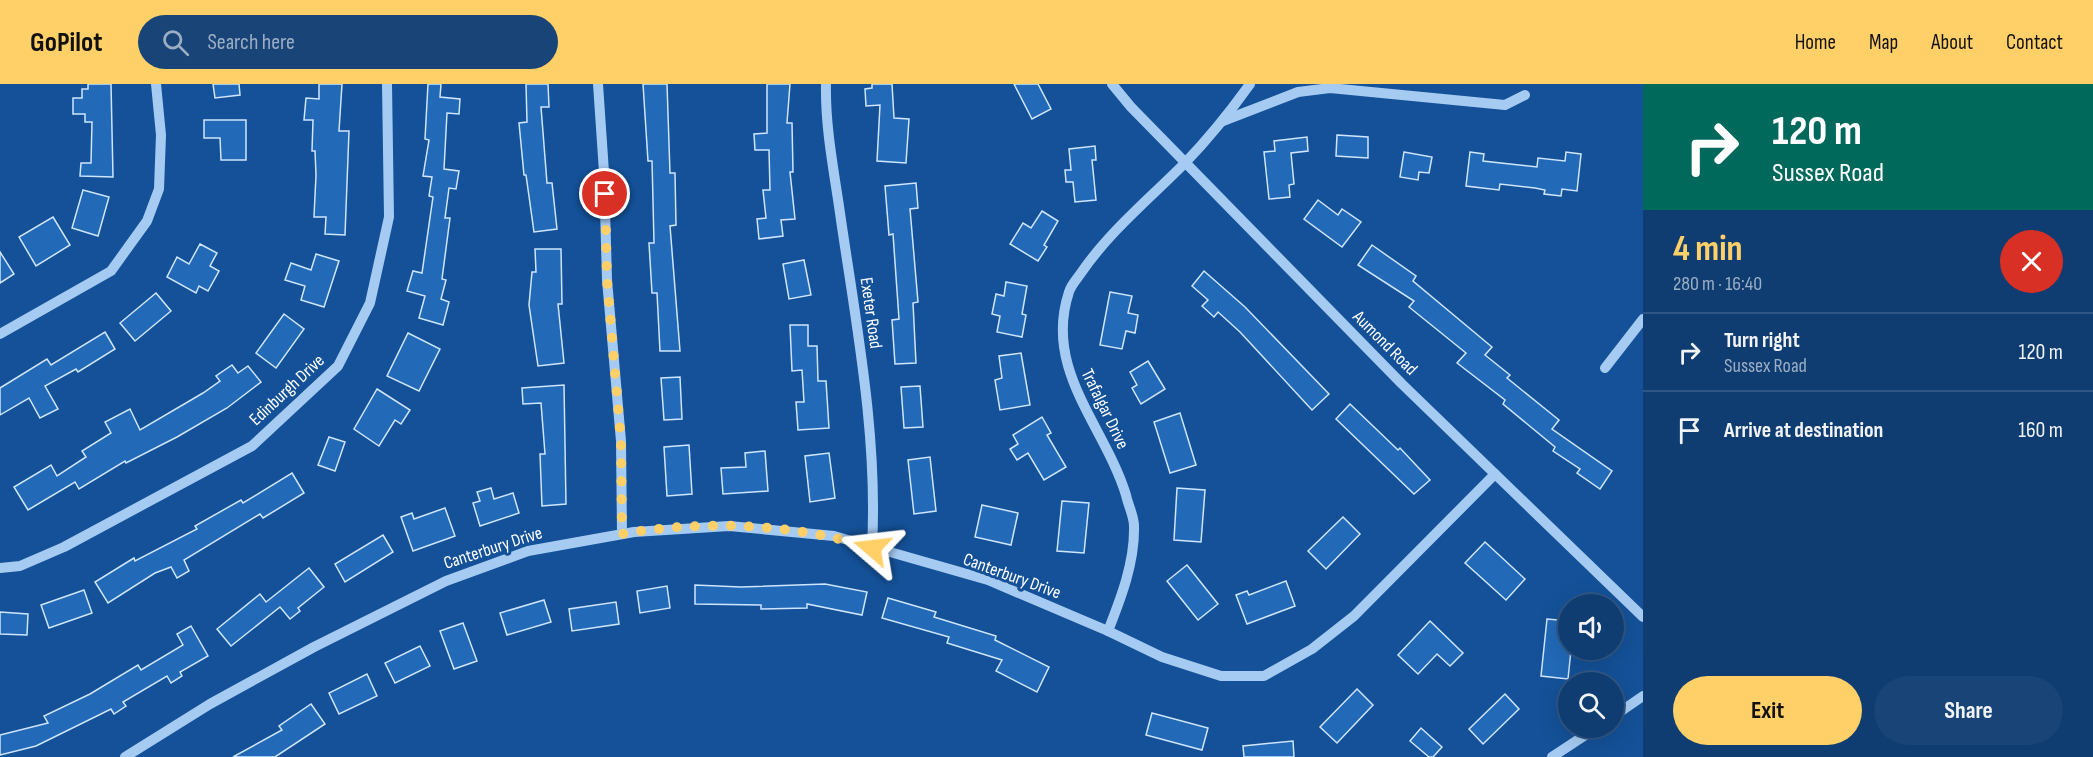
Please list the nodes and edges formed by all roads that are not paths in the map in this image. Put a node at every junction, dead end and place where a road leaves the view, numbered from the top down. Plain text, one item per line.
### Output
1 (156, 84) edge
2 (387, 84) edge
3 (598, 84) edge
4 (826, 84) edge
5 (1112, 84) edge
6 (1250, 84) edge
7 (1525, 95) dead end
8 (1223, 121) junction
9 (1185, 163) junction
10 (1643, 319) edge
11 (0, 334) edge
12 (1605, 368) dead end
13 (1495, 474) junction
14 (622, 534) junction
15 (872, 548) junction
16 (0, 568) edge
17 (1643, 617) edge
18 (1108, 631) junction
19 (1643, 696) edge
20 (1624, 709) edge
21 (1581, 738) edge
22 (125, 757) edge
23 (1552, 757) edge

1 - 11 street
2 - 16 street, Edinburgh Drive
3 - 14 street
4 - 15 street, Exeter Road
5 - 9 street, Aumond Road
6 - 8 street, Trafalgar Drive
7 - 8 street
8 - 9 street, Trafalgar Drive
9 - 13 street, Aumond Road
9 - 18 street, Trafalgar Drive
10 - 12 street
13 - 17 street, Aumond Road
13 - 18 street, Canterbury Drive
14 - 15 street, Canterbury Drive
14 - 22 street, Canterbury Drive
15 - 18 street, Canterbury Drive
19 - 20 street
21 - 23 street

